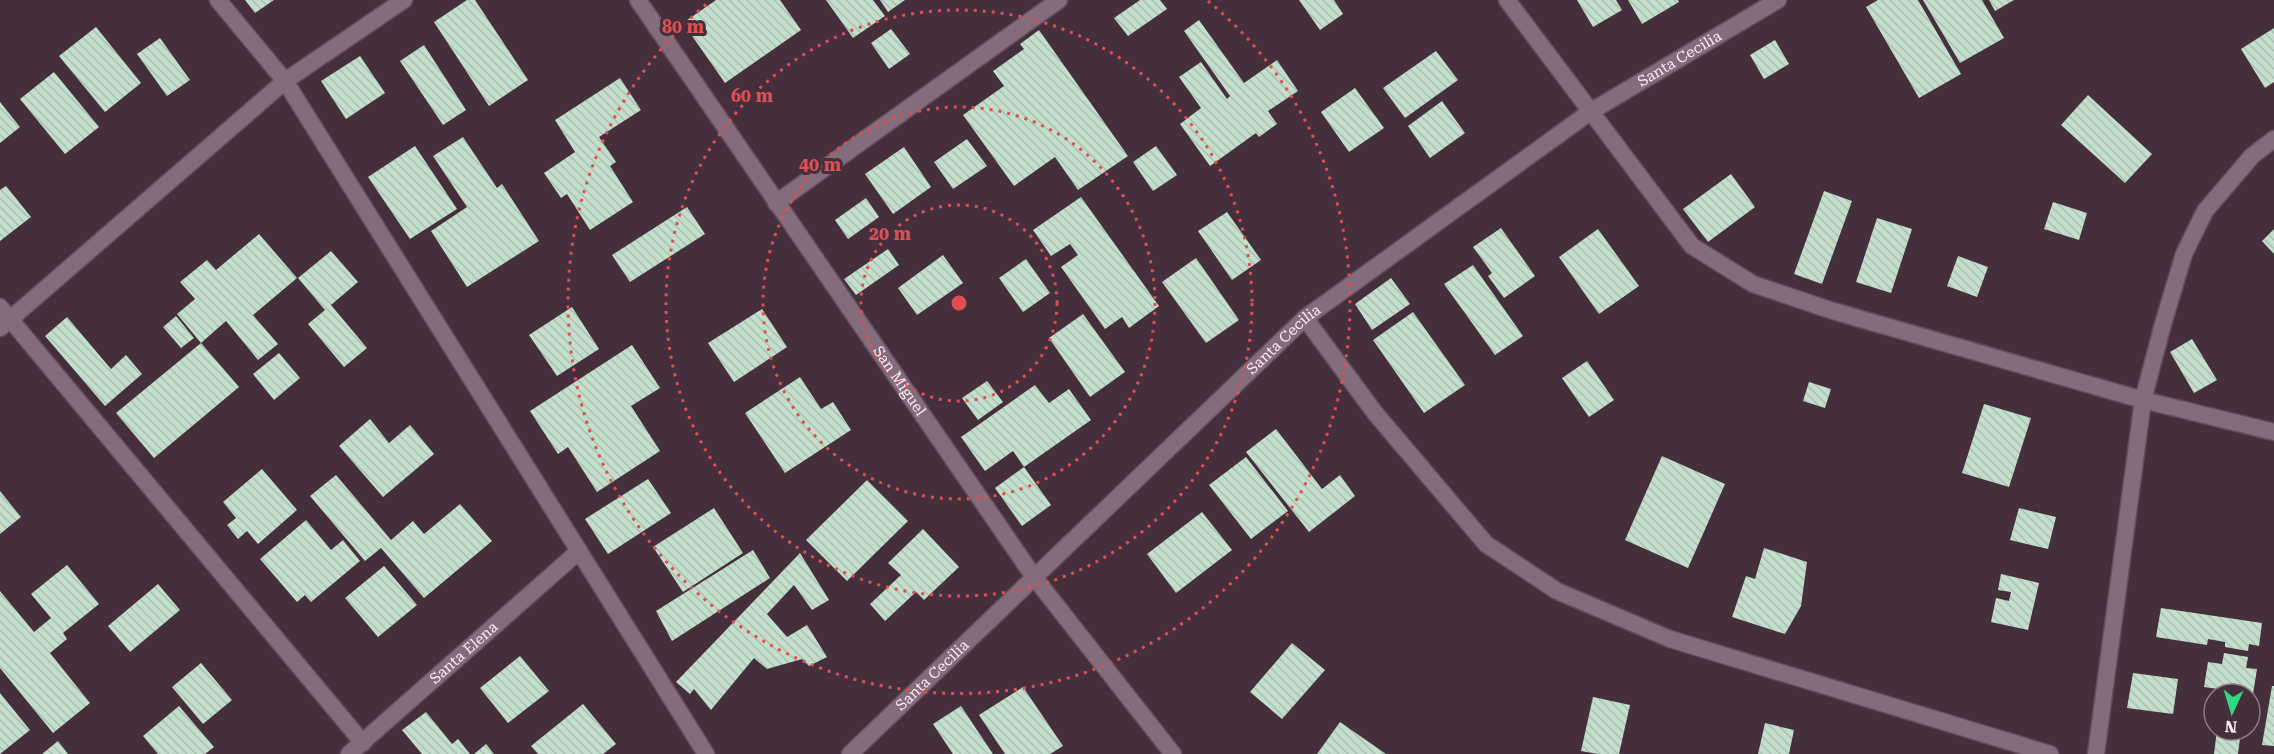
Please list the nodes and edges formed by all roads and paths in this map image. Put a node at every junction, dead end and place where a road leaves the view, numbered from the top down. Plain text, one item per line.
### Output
1 (218, 0) edge
2 (404, 0) edge
3 (638, 0) edge
4 (1059, 0) edge
5 (1508, 0) edge
6 (1778, 0) edge
7 (285, 81) junction
8 (1590, 112) junction
9 (2274, 139) edge
10 (776, 203) junction
11 (4, 318) edge
12 (1305, 318) junction
13 (2144, 400) junction
14 (2274, 432) edge
15 (578, 552) junction
16 (1034, 577) junction
17 (363, 743) junction
18 (349, 754) edge
19 (706, 754) edge
20 (850, 754) edge
21 (1173, 754) edge
22 (2050, 754) edge
23 (2096, 754) edge

1 - 7 street
2 - 7 street
3 - 10 street, San Miguel
4 - 10 street
5 - 8 street
6 - 8 street, Santa Cecilia
7 - 11 street
7 - 15 street
8 - 12 street, Santa Cecilia
8 - 13 street
9 - 13 street
10 - 16 street, San Miguel
11 - 17 street
12 - 16 street, Santa Cecilia
12 - 22 street
13 - 14 street
13 - 23 street
15 - 17 street, Santa Elena
15 - 19 street
16 - 20 street, Santa Cecilia
16 - 21 street, San Miguel
17 - 18 street, Santa Elena

